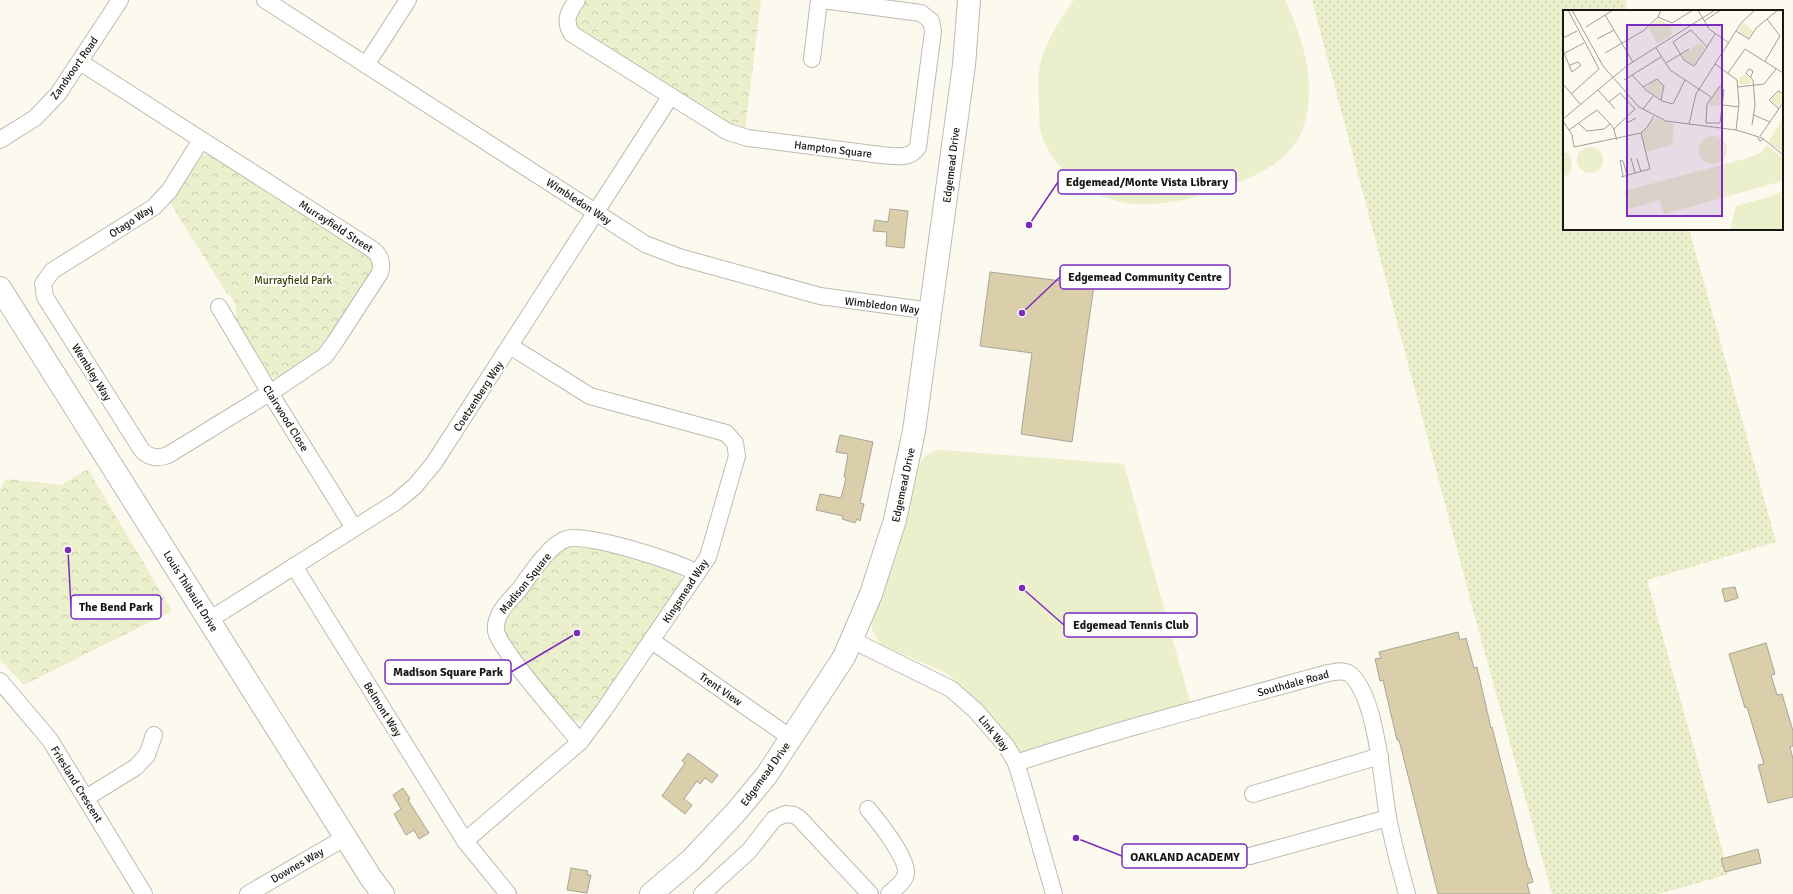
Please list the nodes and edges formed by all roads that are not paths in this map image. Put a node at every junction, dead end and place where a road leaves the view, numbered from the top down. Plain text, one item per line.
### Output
1 (120, 0) edge
2 (265, 0) edge
3 (408, 0) edge
4 (577, 0) edge
5 (819, 0) edge
6 (822, 0) edge
7 (969, 0) edge
8 (812, 59) dead end
9 (80, 62) junction
10 (366, 65) junction
11 (670, 97) junction
12 (0, 140) edge
13 (201, 140) junction
14 (596, 212) junction
15 (43, 284) joint
16 (0, 288) edge
17 (219, 307) dead end
18 (931, 311) junction
19 (510, 346) junction
20 (270, 393) junction
21 (149, 456) joint
22 (354, 528) junction
23 (294, 566) junction
24 (697, 573) junction
25 (209, 620) junction
26 (852, 640) junction
27 (652, 641) junction
28 (0, 680) edge
29 (154, 735) dead end
30 (791, 738) junction
31 (580, 742) junction
32 (1380, 756) junction
33 (1016, 763) junction
34 (1253, 794) dead end
35 (86, 798) junction
36 (868, 809) dead end
37 (1388, 818) junction
38 (346, 837) junction
39 (470, 847) junction
40 (1250, 856) dead end
41 (1404, 893) edge
42 (144, 894) edge
43 (248, 894) edge
44 (383, 894) edge
45 (508, 894) edge
46 (651, 894) edge
47 (702, 894) edge
48 (870, 894) edge
49 (889, 894) edge
50 (1054, 894) edge

1 - 9 street, Zandvoort Road
2 - 10 street, Wimbledon Way
3 - 10 street
4 - 11 street, Hampton Square
5 - 8 street
6 - 11 street, Hampton Square
7 - 18 street, Edgemead Drive
9 - 12 street, Zandvoort Road
9 - 13 street, Murrayfield Street
10 - 14 street, Wimbledon Way
11 - 14 street, Coetzenberg Way
13 - 15 street, Otago Way
13 - 20 street, Murrayfield Street
14 - 18 street, Wimbledon Way
14 - 19 street, Coetzenberg Way
15 - 21 street, Wembley Way
16 - 25 street, Louis Thibault Drive
17 - 20 street, Clairwood Close
18 - 26 street, Edgemead Drive
19 - 22 street, Coetzenberg Way
19 - 24 street, Kingsmead Way
20 - 21 street, Murrayfield Street
20 - 22 street, Clairwood Close
22 - 23 street, Coetzenberg Way
23 - 25 street, Coetzenberg Way
23 - 39 street, Belmont Way
24 - 27 street, Kingsmead Way
24 - 31 street, Madison Square
25 - 38 street, Louis Thibault Drive
26 - 30 street, Edgemead Drive
26 - 33 street, Link Way
27 - 30 street, Trent View
27 - 31 street, Kingsmead Way
28 - 35 street, Friesland Crescent
29 - 35 street
30 - 46 street, Edgemead Drive
31 - 39 street, Kingsmead Way
32 - 33 street, Southdale Road
32 - 34 street
32 - 37 street, Southdale Road
33 - 50 street, Link Way
35 - 42 street, Friesland Crescent
36 - 49 street
37 - 40 street
37 - 41 street, Southdale Road
38 - 43 street, Downes Way
38 - 44 street, Louis Thibault Drive
39 - 45 street, Belmont Way
47 - 48 street

